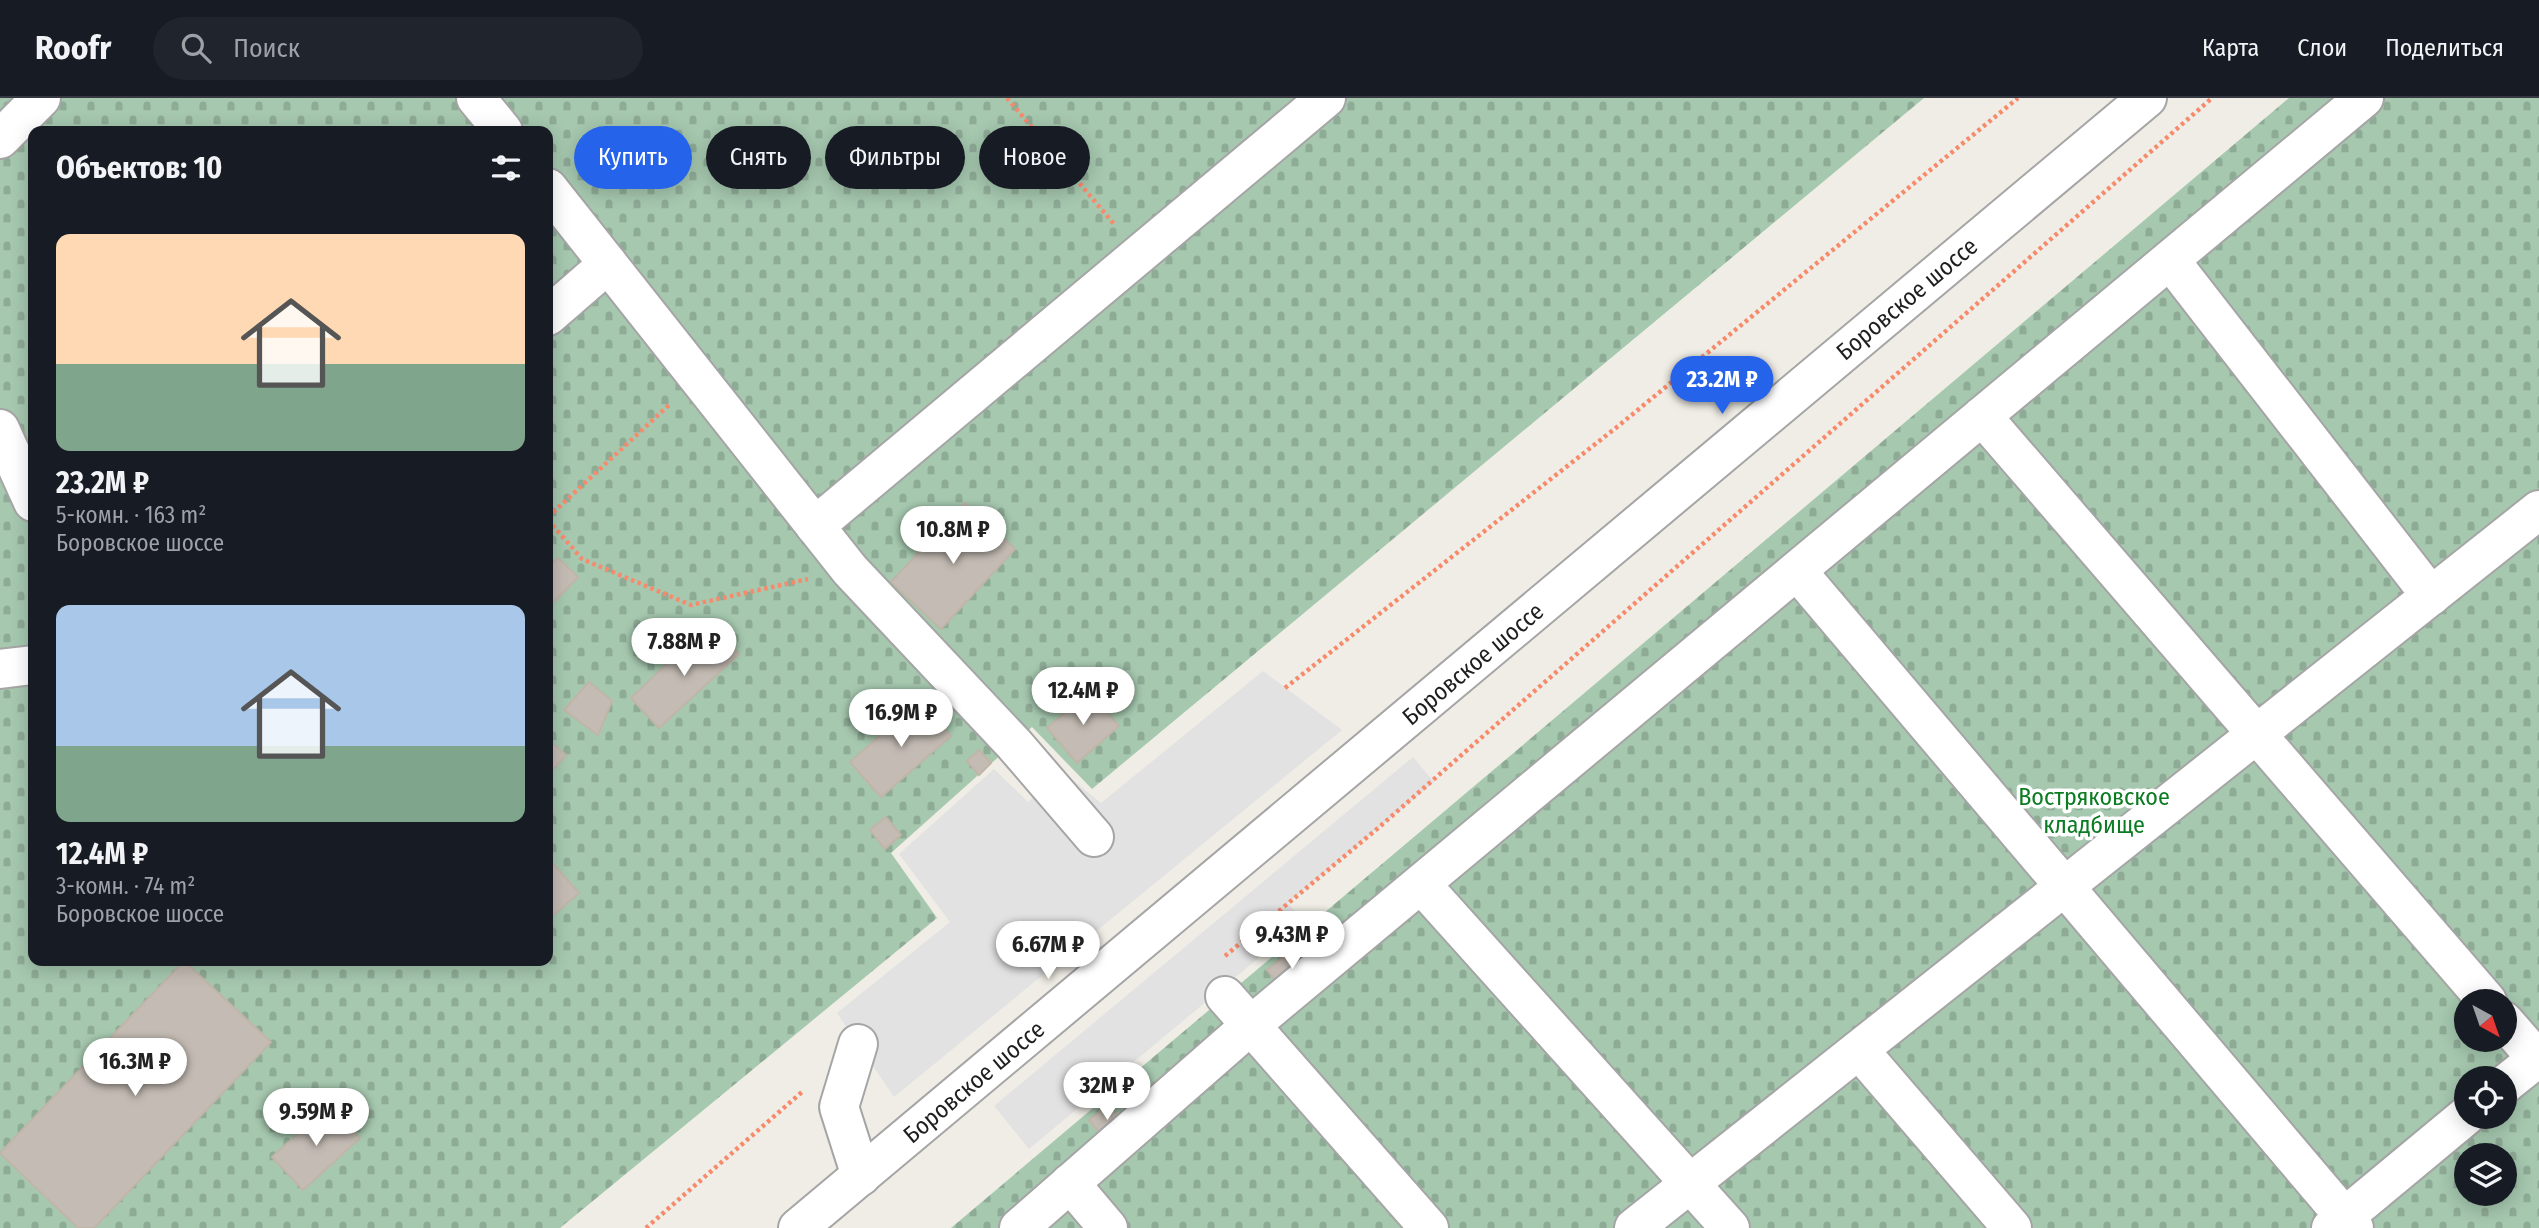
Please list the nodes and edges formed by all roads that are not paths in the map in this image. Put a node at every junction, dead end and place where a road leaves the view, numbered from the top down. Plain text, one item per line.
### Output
1 (41, 98) edge
2 (476, 98) edge
3 (1326, 98) edge
4 (2147, 98) edge
5 (2364, 98) edge
6 (499, 126) edge
7 (0, 139) edge
8 (553, 194) edge
9 (2170, 260) junction
10 (608, 264) junction
11 (553, 312) edge
12 (1982, 416) junction
13 (0, 429) edge
14 (28, 491) edge
15 (2539, 510) edge
16 (815, 526) junction
17 (1797, 570) junction
18 (2431, 596) junction
19 (28, 666) edge
20 (0, 669) edge
21 (2257, 734) junction
22 (1094, 836) dead end
23 (1421, 884) junction
24 (2065, 886) junction
25 (1220, 980) road end
26 (2477, 989) edge
27 (1251, 1025) junction
28 (2517, 1036) edge
29 (858, 1044) dead end
30 (1859, 1050) junction
31 (2538, 1059) edge
32 (2517, 1075) edge
33 (2454, 1127) edge
34 (861, 1176) junction
35 (1070, 1183) junction
36 (1690, 1184) junction
37 (2343, 1224) edge
38 (798, 1228) edge
39 (1019, 1228) edge
40 (1108, 1228) edge
41 (1429, 1228) edge
42 (1634, 1228) edge
43 (1730, 1228) edge
44 (2012, 1228) edge

1 - 7 street
2 - 6 street
3 - 16 street
4 - 34 street, Боровское шоссе
5 - 9 street
8 - 10 street
9 - 12 street
9 - 18 street
10 - 11 street
10 - 16 street
12 - 17 street
12 - 21 street
13 - 14 street
15 - 18 street
16 - 22 street
17 - 23 street
17 - 24 street
18 - 21 street
19 - 20 street
21 - 24 street
21 - 26 street
23 - 27 street
23 - 36 street
24 - 30 street
24 - 37 street
25 - 27 street
27 - 35 street
27 - 41 street
28 - 31 street
29 - 34 street
30 - 36 street
30 - 44 street
31 - 32 street
33 - 37 street
34 - 38 street, Боровское шоссе
35 - 39 street
35 - 40 street
36 - 42 street
36 - 43 street

